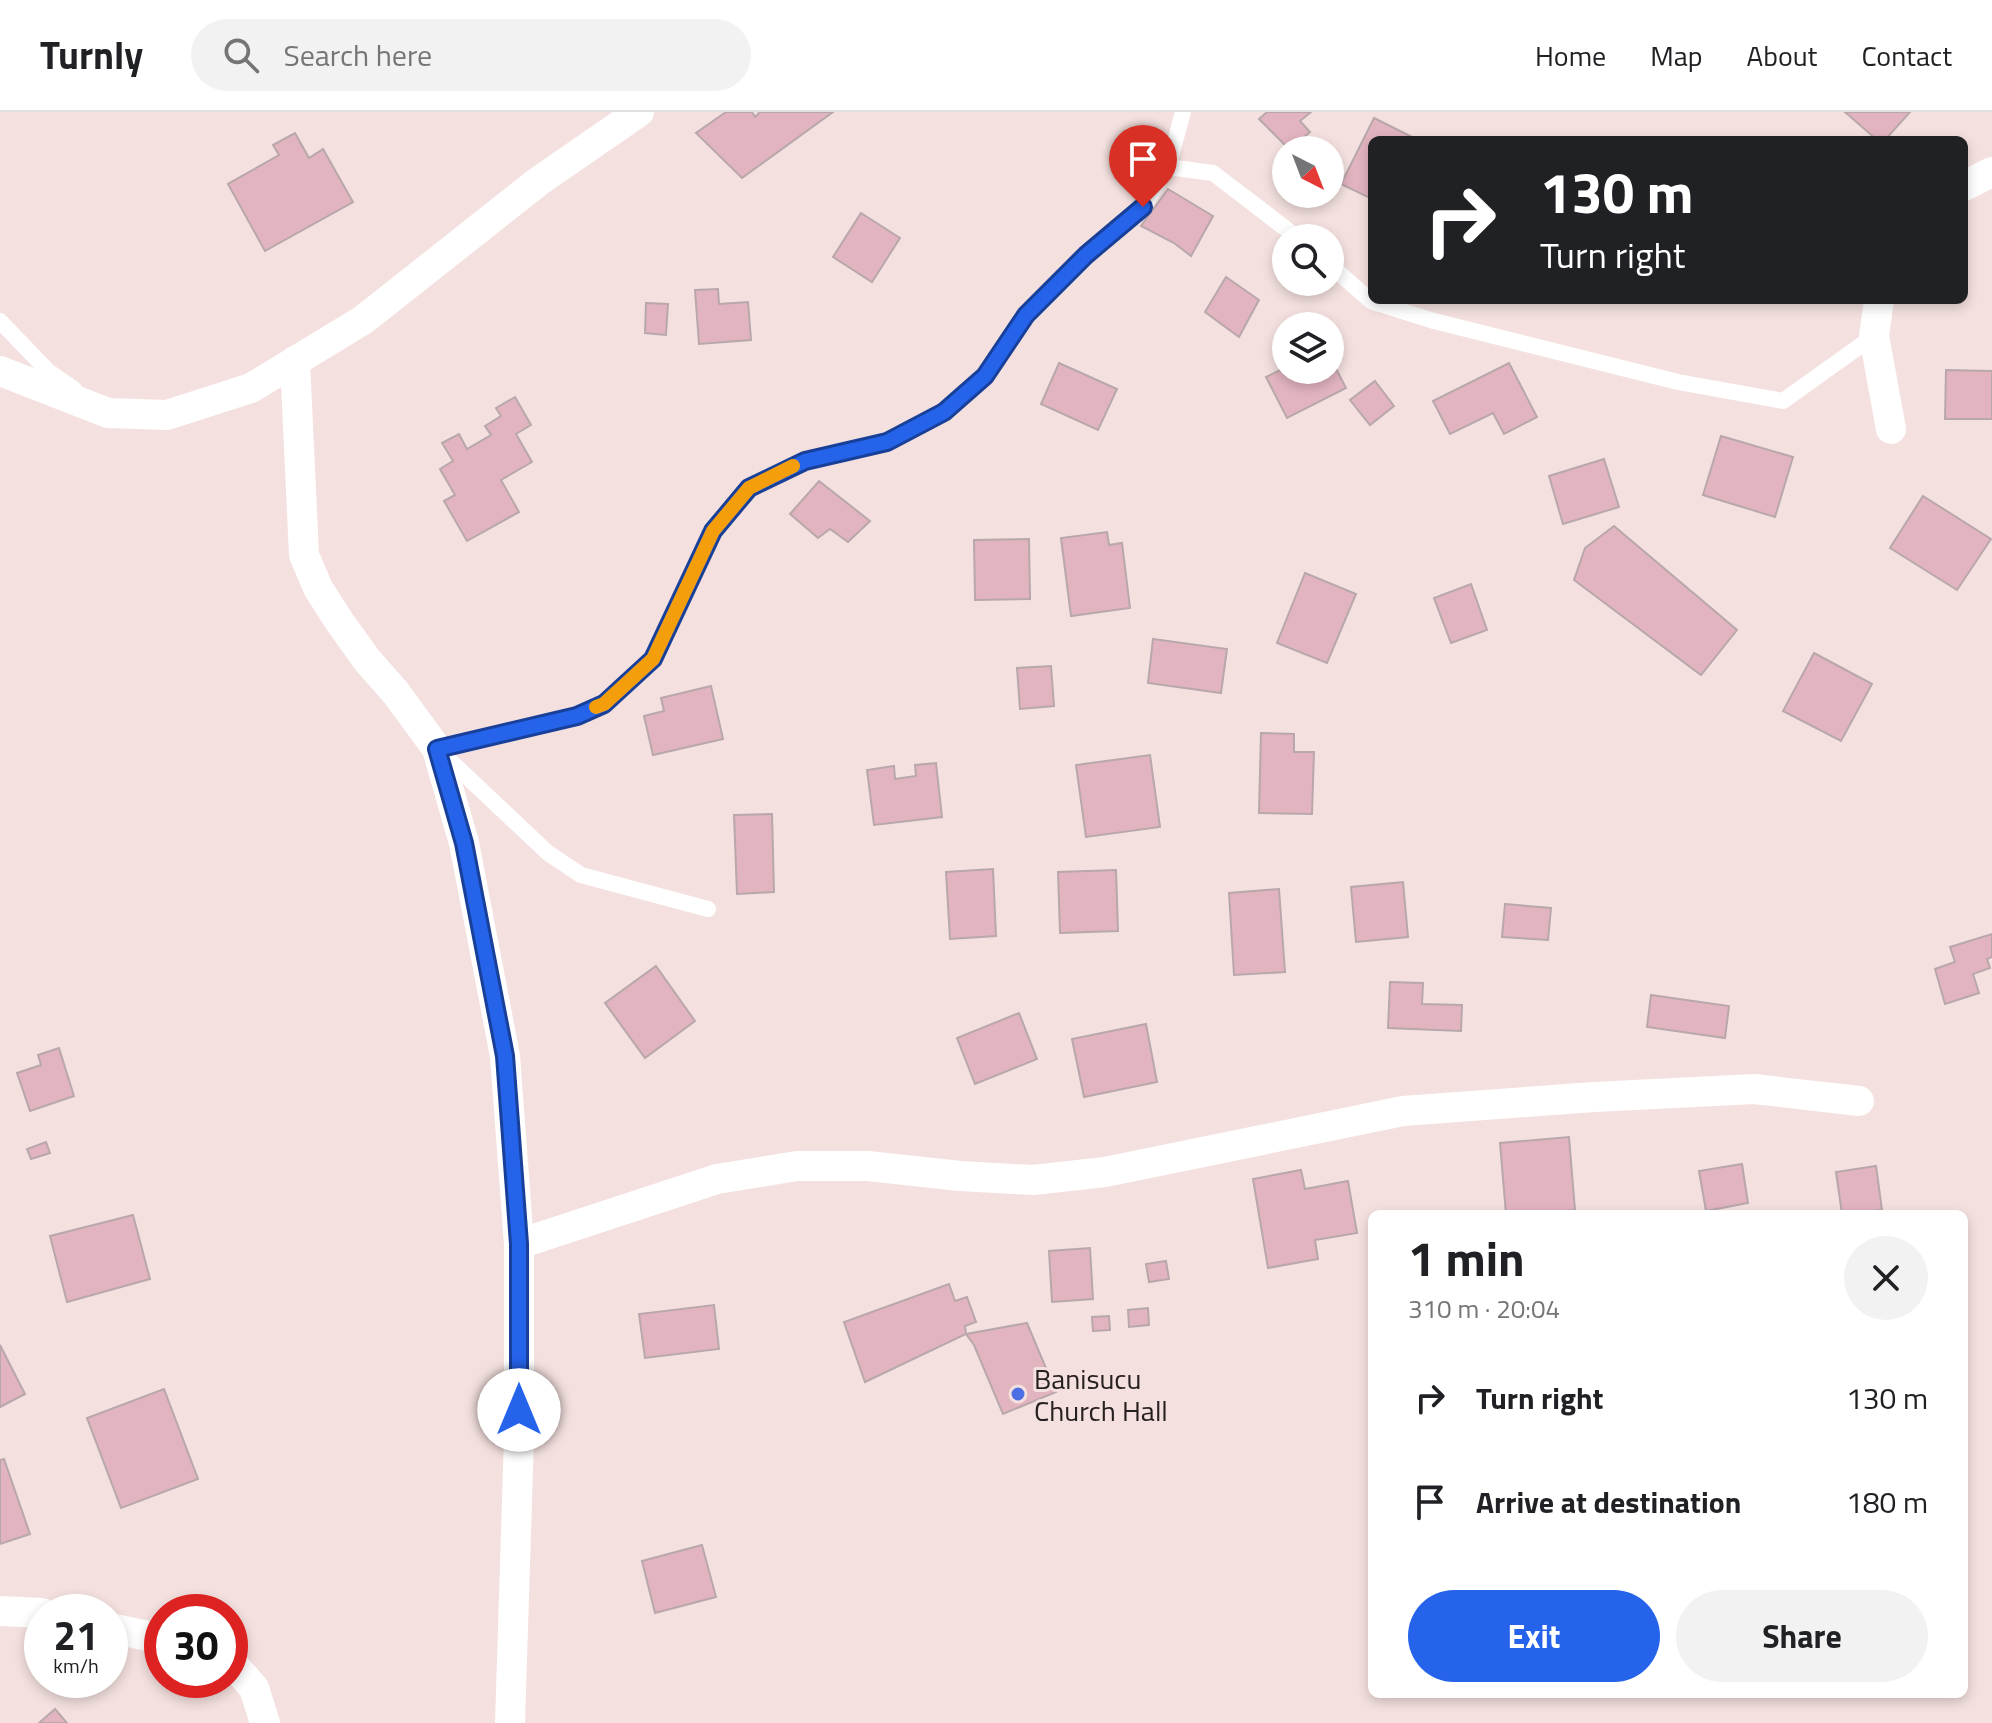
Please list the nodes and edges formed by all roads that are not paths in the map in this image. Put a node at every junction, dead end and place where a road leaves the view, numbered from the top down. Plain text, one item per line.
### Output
1 (639, 112) edge
2 (1183, 112) edge
3 (1168, 167) junction
4 (1992, 172) edge
5 (1968, 184) edge
6 (1280, 224) edge
7 (1344, 277) edge
8 (1368, 298) edge
9 (1380, 304) edge
10 (1878, 304) edge
11 (0, 321) edge
12 (1874, 336) junction
13 (295, 361) junction
14 (0, 371) edge
15 (108, 413) junction
16 (1891, 429) dead end
17 (437, 749) junction
18 (708, 909) dead end
19 (1859, 1101) dead end
20 (519, 1244) junction
21 (0, 1611) edge
22 (24, 1612) edge
23 (248, 1681) edge
24 (265, 1723) edge
25 (510, 1723) edge

1 - 13 street
2 - 3 lane
3 - 6 lane
3 - 17 lane
4 - 5 street
7 - 8 lane
9 - 12 lane
10 - 12 street
11 - 15 lane
12 - 16 street
13 - 15 street
13 - 17 street
14 - 15 street
17 - 18 lane
17 - 20 street
19 - 20 street
20 - 25 street
21 - 22 street
23 - 24 street

